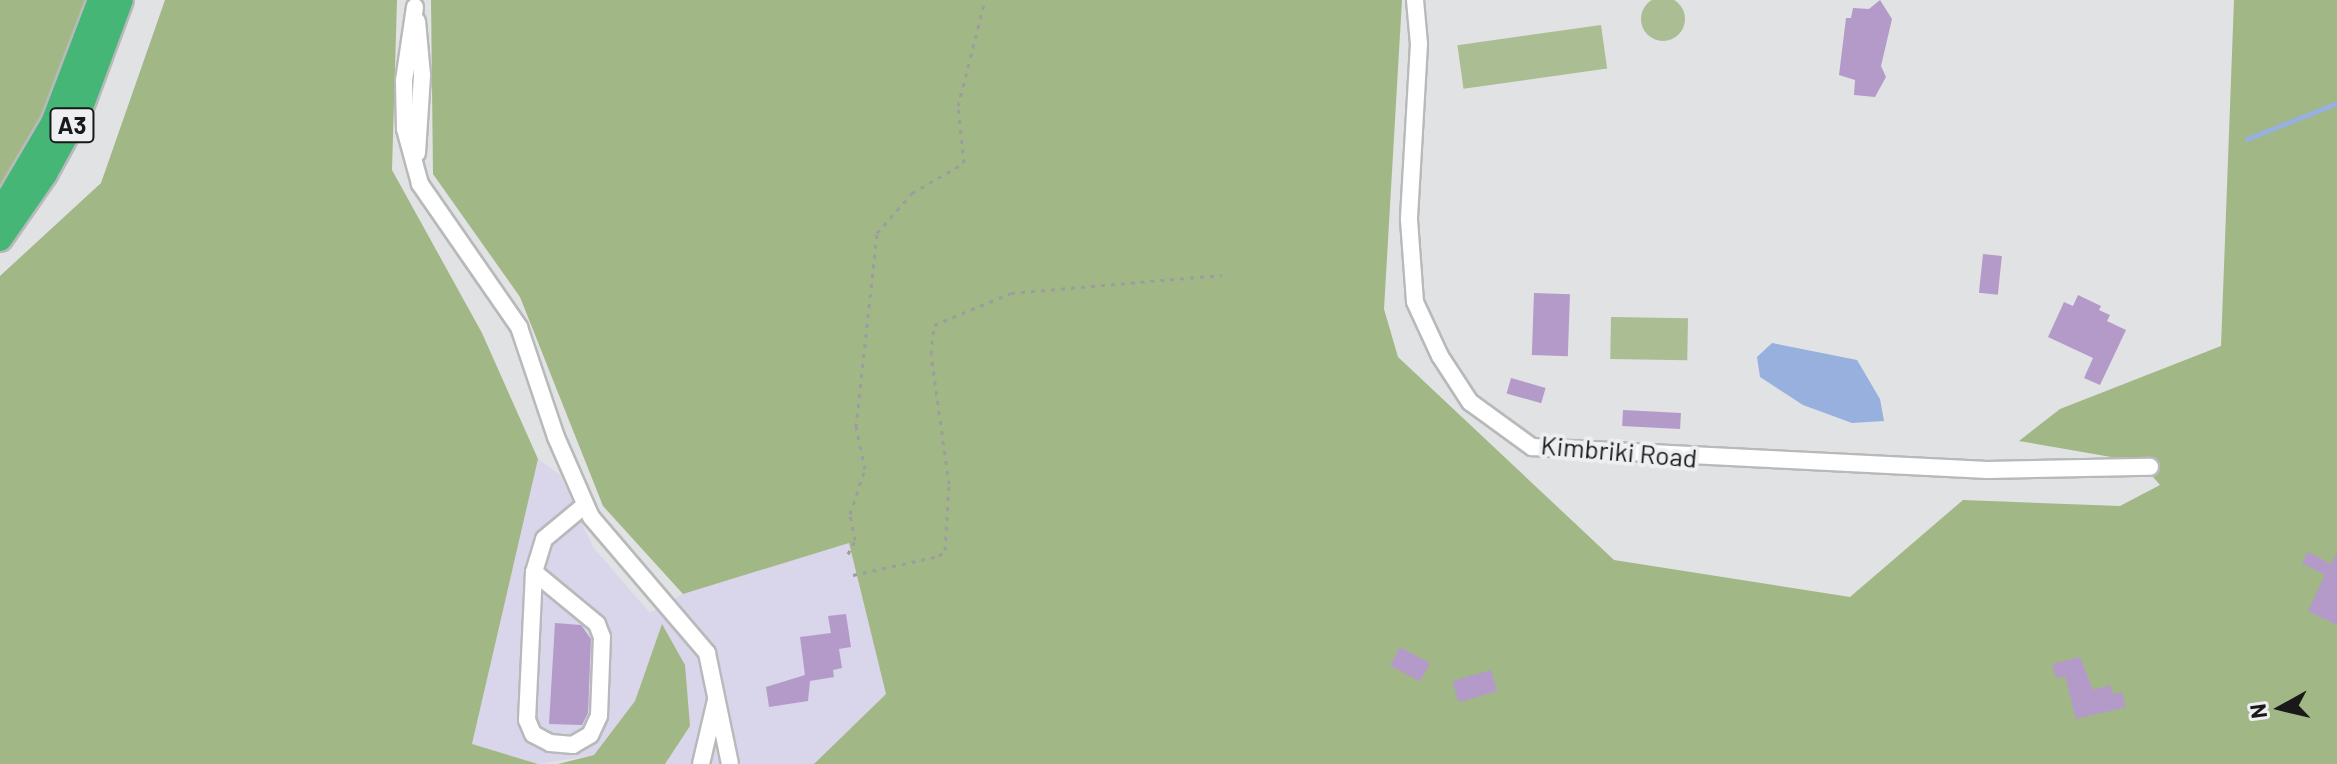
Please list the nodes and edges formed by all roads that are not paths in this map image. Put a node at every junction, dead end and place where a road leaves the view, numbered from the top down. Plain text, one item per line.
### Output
1 (100, 0) edge
2 (121, 0) edge
3 (1415, 0) edge
4 (415, 3) edge
5 (0, 213) edge
6 (0, 239) edge
7 (2150, 467) dead end
8 (585, 505) junction
9 (534, 572) junction
10 (719, 721) junction
11 (701, 764) edge
12 (711, 764) edge
13 (723, 764) edge
14 (730, 764) edge

1 - 5 highway, A3
2 - 6 highway, A3
3 - 7 street, Kimbriki Road
4 - 8 street
8 - 9 street
8 - 10 street
9 - 9 street
10 - 11 street
10 - 12 street
10 - 13 street
10 - 14 street

